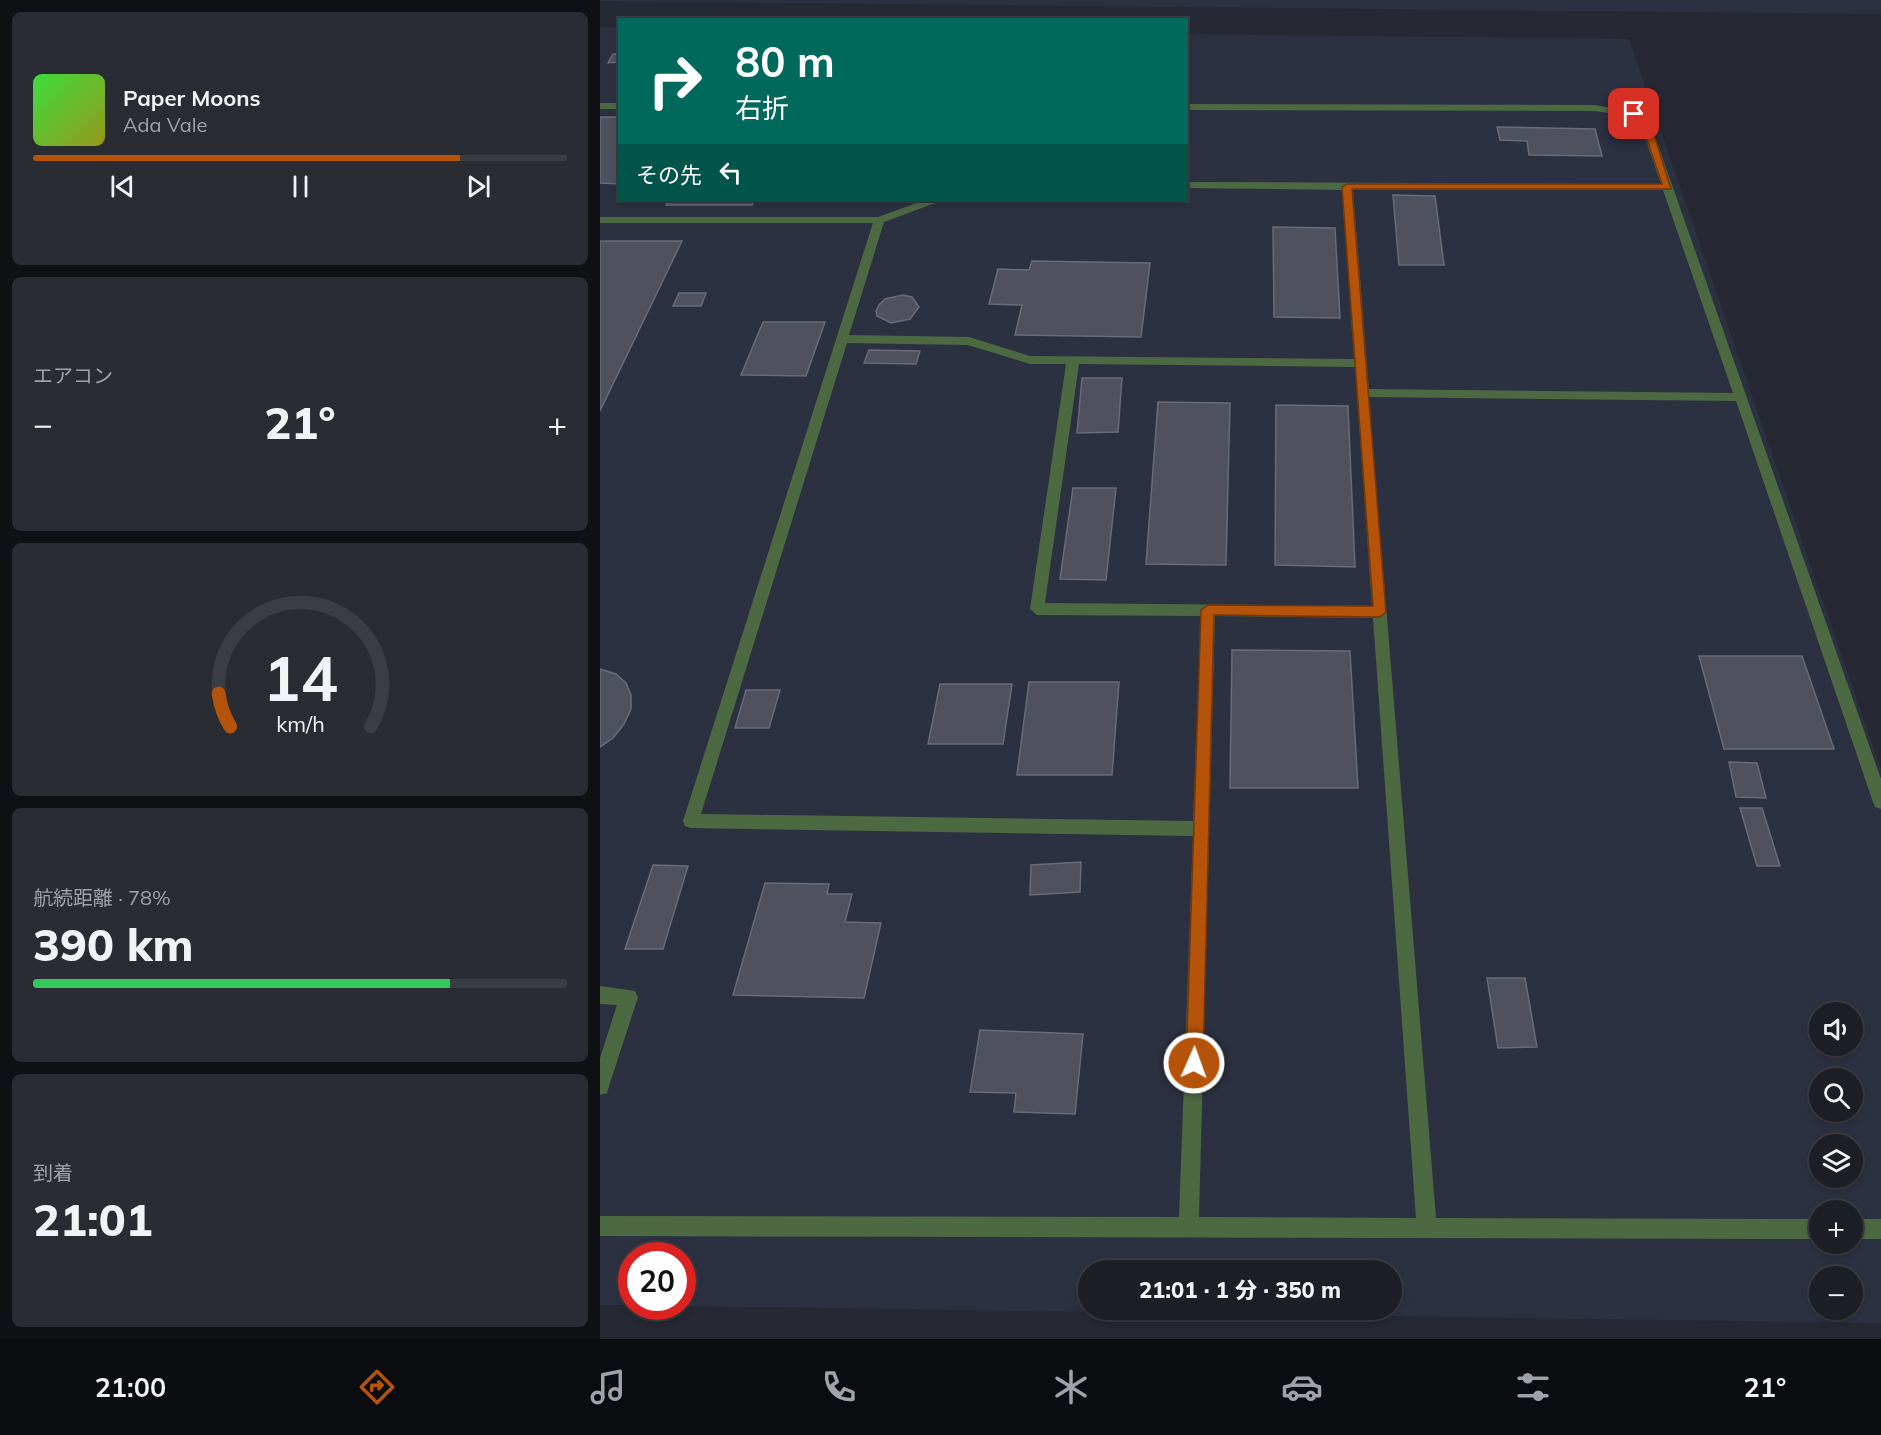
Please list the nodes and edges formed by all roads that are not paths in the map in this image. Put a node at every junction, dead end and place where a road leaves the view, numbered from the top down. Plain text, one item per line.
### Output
1 (600, 106) edge
2 (618, 106) edge
3 (1188, 107) edge
4 (1188, 185) edge
5 (1347, 187) junction
6 (1668, 187) junction
7 (931, 201) edge
8 (600, 220) edge
9 (879, 220) junction
10 (842, 339) junction
11 (1073, 361) junction
12 (1360, 363) junction
13 (1363, 393) junction
14 (1741, 397) junction
15 (1208, 610) junction
16 (1380, 612) junction
17 (1881, 802) edge
18 (1201, 829) junction
19 (600, 995) edge
20 (600, 1086) edge
21 (600, 1226) edge
22 (1189, 1228) junction
23 (1427, 1228) junction
24 (1809, 1229) edge
25 (1863, 1229) edge
26 (1881, 1229) edge

1 - 2 lane
3 - 6 lane
4 - 5 lane
5 - 6 lane
5 - 12 lane
6 - 14 lane
7 - 9 lane
8 - 9 lane
9 - 10 lane
10 - 11 lane
10 - 18 lane
11 - 12 lane
11 - 15 lane
12 - 13 lane
13 - 14 lane
13 - 16 lane
14 - 17 lane
15 - 16 lane
15 - 18 lane
16 - 23 lane
18 - 22 lane
19 - 20 lane
21 - 22 lane
22 - 23 lane
23 - 24 lane
25 - 26 lane

